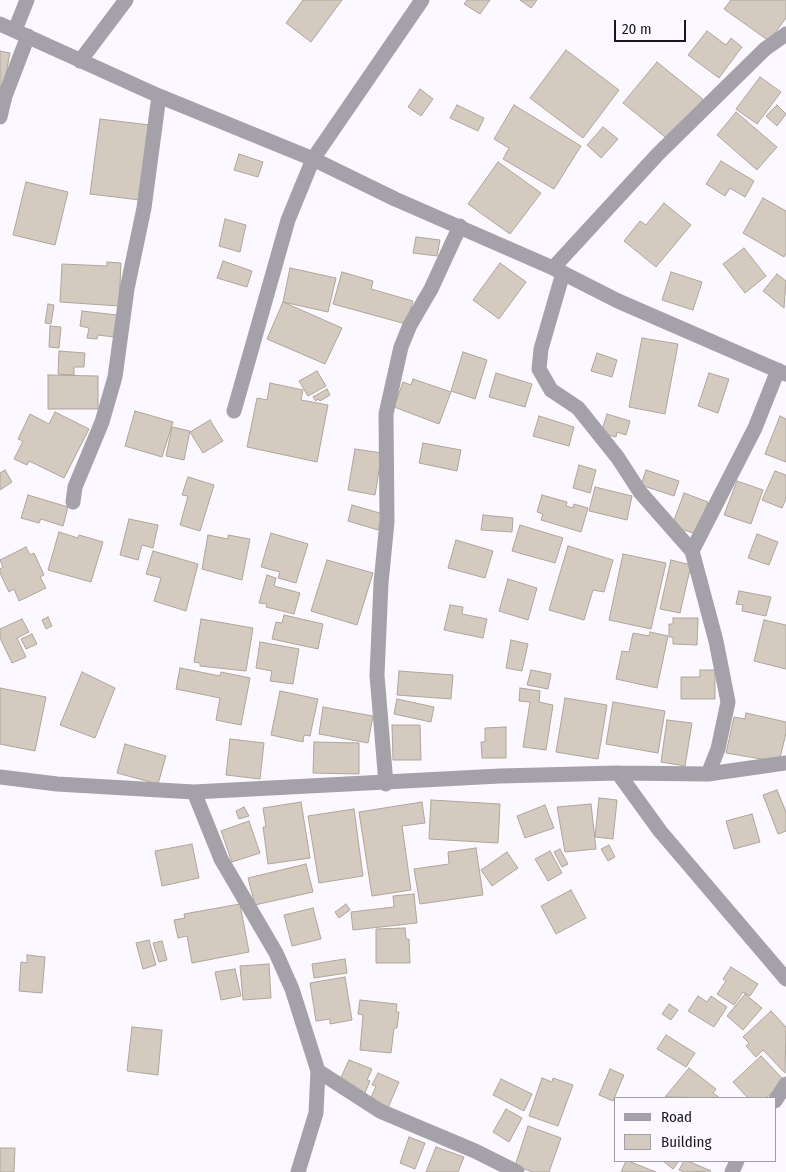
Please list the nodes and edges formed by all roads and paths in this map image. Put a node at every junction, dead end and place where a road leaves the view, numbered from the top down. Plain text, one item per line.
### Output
1 (27, 0) edge
2 (126, 0) edge
3 (422, 0) edge
4 (0, 24) edge
5 (21, 33) junction
6 (786, 34) edge
7 (80, 61) junction
8 (158, 96) junction
9 (0, 118) edge
10 (313, 159) junction
11 (460, 226) junction
12 (558, 271) junction
13 (782, 372) edge
14 (234, 411) dead end
15 (73, 502) dead end
16 (692, 551) junction
17 (786, 763) edge
18 (618, 773) junction
19 (708, 774) junction
20 (0, 777) edge
21 (386, 784) junction
22 (194, 792) junction
23 (786, 979) edge
24 (318, 1071) junction
25 (786, 1084) edge
26 (776, 1099) edge
27 (298, 1172) edge
28 (516, 1172) edge

1 - 5 street
2 - 7 street
3 - 10 street
4 - 5 street
5 - 7 street
5 - 9 street
6 - 12 street
7 - 8 street
8 - 10 street
8 - 15 street
10 - 11 street
10 - 14 street
11 - 12 street
11 - 21 street
12 - 13 street
12 - 16 street
13 - 16 street
16 - 19 street
17 - 19 street
18 - 19 street
18 - 21 street
18 - 23 street
20 - 22 street
21 - 22 street
22 - 24 street
24 - 27 street
24 - 28 street
25 - 26 street

